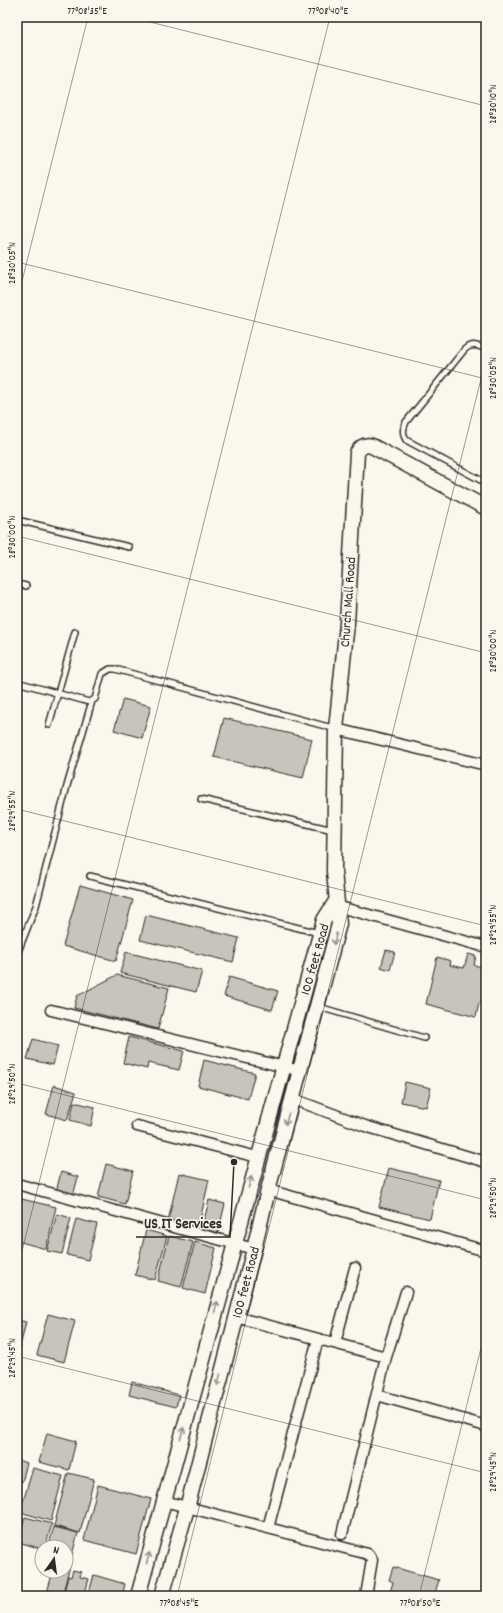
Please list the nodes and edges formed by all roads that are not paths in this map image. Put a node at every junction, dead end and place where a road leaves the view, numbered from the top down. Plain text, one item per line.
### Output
1 (486, 349) edge
2 (486, 484) edge
3 (486, 508) edge
4 (17, 520) edge
5 (129, 547) dead end
6 (17, 584) edge
7 (26, 586) dead end
8 (75, 632) dead end
9 (17, 682) edge
10 (58, 694) junction
11 (92, 701) junction
12 (49, 725) dead end
13 (336, 729) junction
14 (486, 765) edge
15 (201, 799) dead end
16 (334, 831) junction
17 (90, 876) dead end
18 (336, 903) junction
19 (320, 933) junction
20 (486, 947) edge
21 (17, 954) edge
22 (51, 1010) dead end
23 (316, 1013) junction
24 (298, 1014) junction
25 (424, 1038) dead end
26 (283, 1066) junction
27 (301, 1071) junction
28 (293, 1099) junction
29 (137, 1126) dead end
30 (257, 1157) junction
31 (486, 1162) edge
32 (17, 1184) edge
33 (268, 1190) junction
34 (233, 1244) junction
35 (254, 1249) junction
36 (486, 1250) edge
37 (355, 1268) dead end
38 (406, 1292) dead end
39 (236, 1317) junction
40 (318, 1339) junction
41 (334, 1343) junction
42 (202, 1357) junction
43 (386, 1357) junction
44 (224, 1363) junction
45 (377, 1395) junction
46 (486, 1426) edge
47 (164, 1501) junction
48 (187, 1508) junction
49 (268, 1528) junction
50 (342, 1534) dead end
51 (138, 1596) edge
52 (162, 1596) edge
53 (366, 1596) edge

1 - 2 lane
3 - 13 street, Church Mall Road
4 - 5 lane
6 - 7 lane
8 - 10 lane
9 - 10 lane
10 - 11 lane
10 - 12 lane
11 - 13 lane
11 - 21 lane
13 - 14 street
13 - 16 street, Church Mall Road
15 - 16 lane
16 - 18 street, Church Mall Road
17 - 19 lane
18 - 19 street, 100 feet Road
18 - 20 street
18 -> 23 street, 100 feet Road
19 - 24 street, 100 feet Road
22 - 26 street
23 - 24 street
23 - 25 lane
23 - 27 street, 100 feet Road
24 - 26 street, 100 feet Road
26 - 27 street
26 - 30 street, 100 feet Road
27 - 28 street, 100 feet Road
28 - 31 street
28 -> 33 street, 100 feet Road
29 - 30 street
34 -> 30 street, 100 feet Road
32 - 34 street
33 - 35 street, 100 feet Road
33 - 36 street
34 - 35 street
42 -> 34 street, 100 feet Road
35 - 39 street, 100 feet Road
37 - 41 street
38 - 43 street
39 - 40 street
39 - 44 street, 100 feet Road
40 - 41 street
40 - 49 street
41 - 43 street
42 - 44 street
47 -> 42 street, 100 feet Road
43 - 45 street
44 -> 48 street, 100 feet Road
45 - 46 street
45 - 50 street
47 - 48 street
51 -> 47 street, 100 feet Road
48 - 49 street
48 - 52 street, 100 feet Road
49 - 53 street

